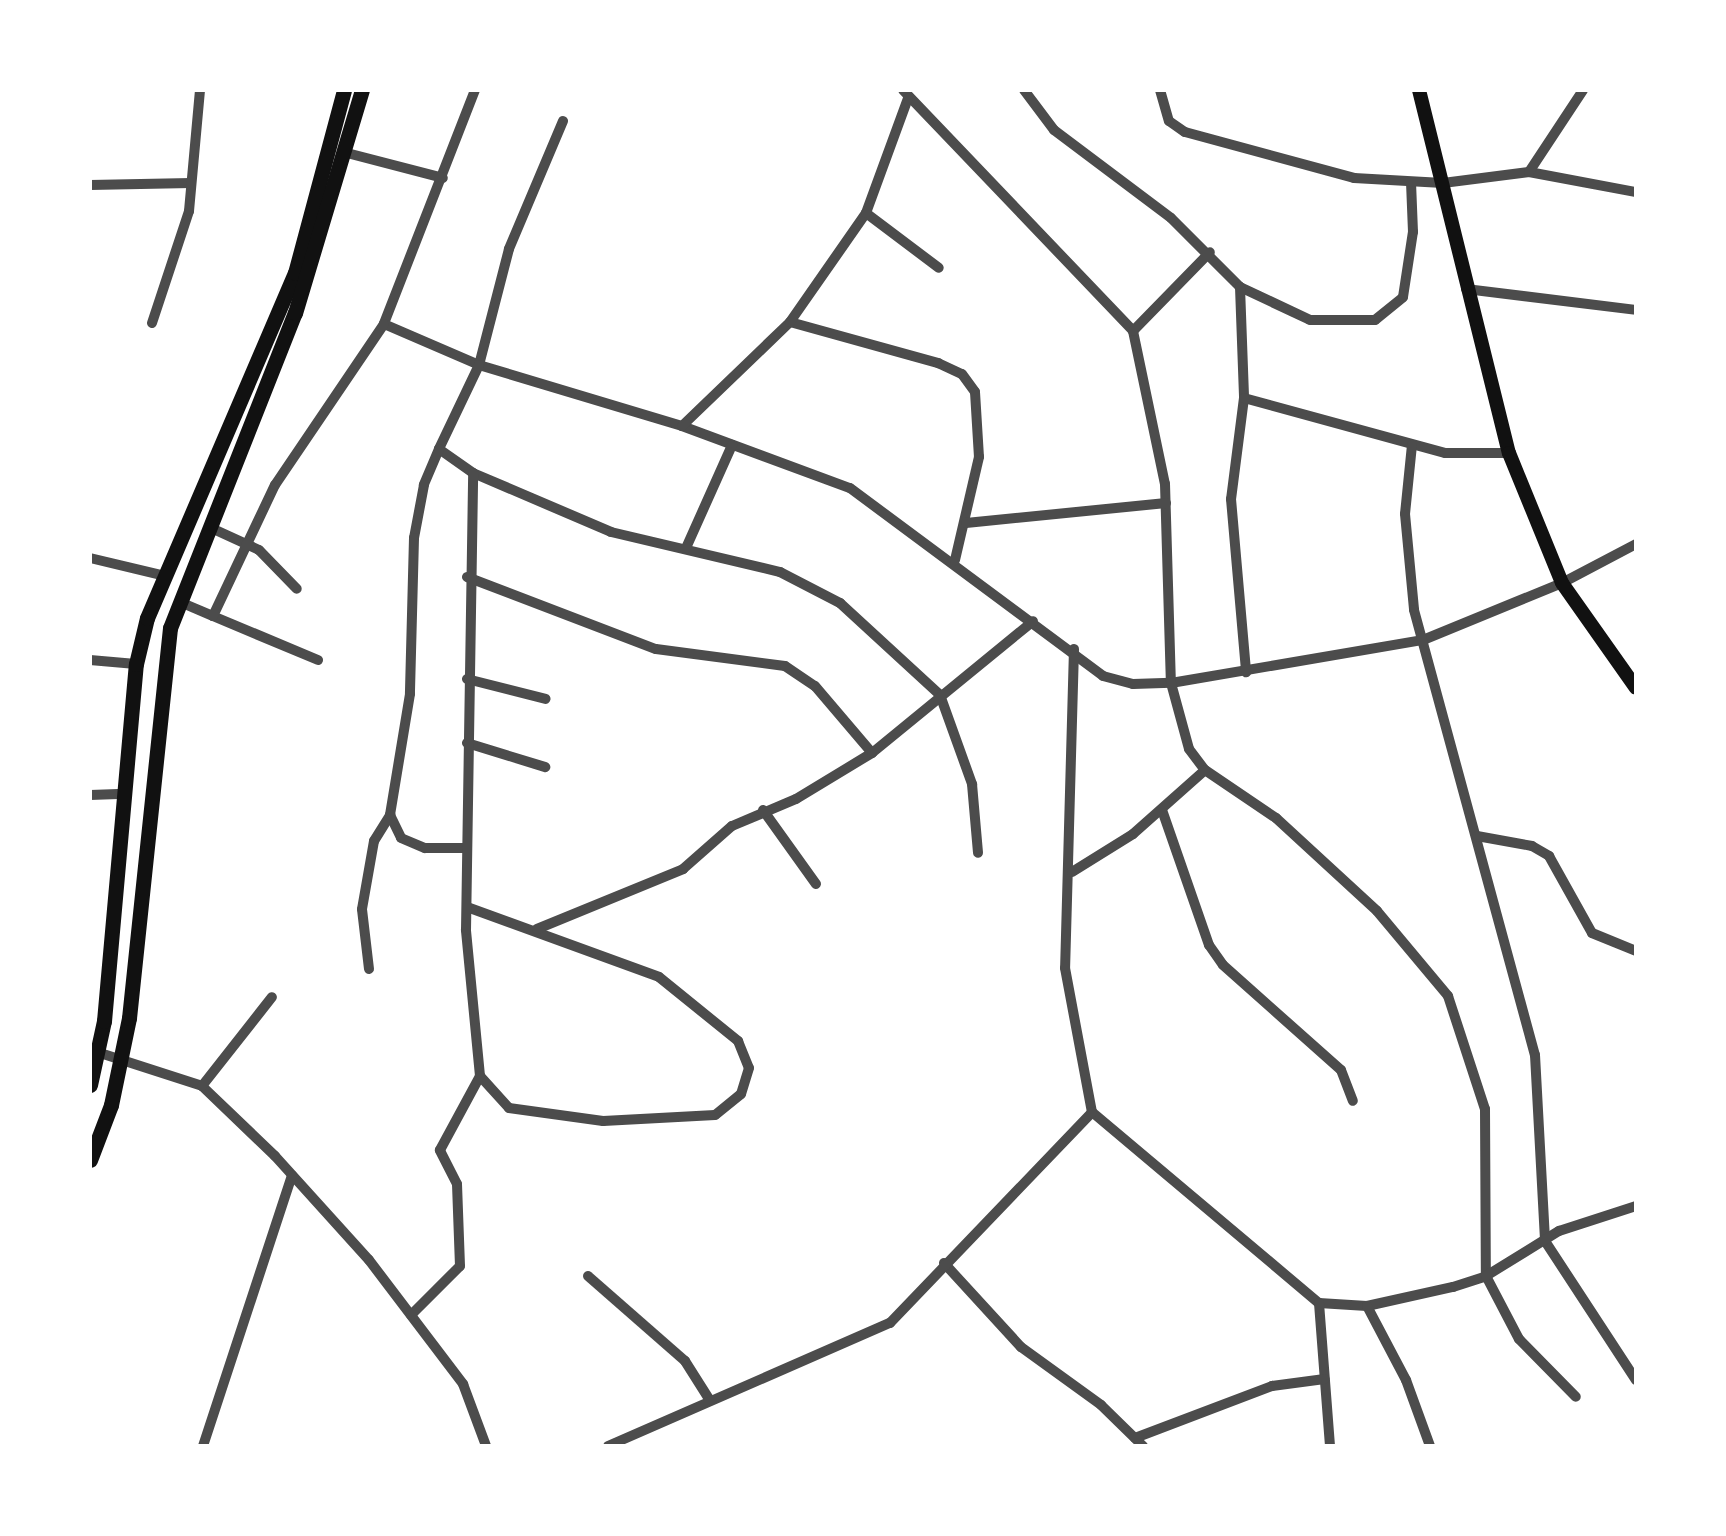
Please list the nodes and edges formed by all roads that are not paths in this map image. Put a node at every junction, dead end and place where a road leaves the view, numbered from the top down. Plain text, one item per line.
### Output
1 (200, 90) edge
2 (344, 90) edge
3 (362, 90) edge
4 (475, 90) edge
5 (1024, 90) edge
6 (1160, 90) edge
7 (1419, 90) edge
8 (1583, 90) edge
9 (906, 94) edge
10 (563, 121) dead end
11 (347, 152) junction
12 (1529, 172) junction
13 (443, 178) junction
14 (190, 183) junction
15 (1411, 183) junction
16 (1443, 183) junction
17 (90, 185) edge
18 (1636, 192) edge
19 (866, 213) junction
20 (1210, 252) junction
21 (939, 268) dead end
22 (1240, 287) junction
23 (1465, 289) junction
24 (1636, 310) edge
25 (790, 322) junction
26 (152, 323) dead end
27 (384, 324) junction
28 (1134, 331) junction
29 (478, 365) junction
30 (1244, 398) junction
31 (682, 426) junction
32 (732, 445) junction
33 (1412, 445) junction
34 (439, 449) junction
35 (1509, 454) junction
36 (473, 473) junction
37 (1166, 503) junction
38 (966, 522) junction
39 (209, 526) junction
40 (246, 543) junction
41 (1636, 544) edge
42 (686, 548) junction
43 (90, 558) edge
44 (955, 560) junction
45 (165, 576) junction
46 (467, 577) junction
47 (1562, 583) junction
48 (297, 590) dead end
49 (180, 602) junction
50 (213, 616) junction
51 (1033, 621) junction
52 (1422, 640) junction
53 (1074, 649) junction
54 (90, 660) edge
55 (318, 660) dead end
56 (136, 664) junction
57 (1246, 672) junction
58 (467, 679) junction
59 (1171, 683) junction
60 (1636, 688) edge
61 (940, 695) junction
62 (546, 699) dead end
63 (467, 744) junction
64 (872, 754) junction
65 (545, 767) dead end
66 (1205, 770) junction
67 (90, 794) edge
68 (124, 794) junction
69 (763, 810) junction
70 (1162, 810) junction
71 (390, 814) junction
72 (1477, 836) junction
73 (467, 848) junction
74 (978, 853) dead end
75 (1072, 872) junction
76 (816, 884) dead end
77 (467, 907) junction
78 (537, 929) junction
79 (1636, 951) edge
80 (370, 969) dead end
81 (272, 998) dead end
82 (97, 1052) junction
83 (122, 1057) junction
84 (480, 1076) junction
85 (90, 1085) edge
86 (202, 1086) junction
87 (1352, 1101) dead end
88 (1092, 1112) junction
89 (90, 1160) edge
90 (292, 1175) junction
91 (1636, 1206) edge
92 (1545, 1241) junction
93 (944, 1263) junction
94 (588, 1276) dead end
95 (1486, 1276) junction
96 (1318, 1303) junction
97 (1367, 1306) junction
98 (411, 1315) junction
99 (1324, 1379) junction
100 (1636, 1380) edge
101 (1576, 1397) dead end
102 (709, 1399) junction
103 (1139, 1442) edge
104 (203, 1446) edge
105 (486, 1446) edge
106 (608, 1446) edge
107 (1330, 1446) edge
108 (1430, 1446) edge

1 - 14 street
2 - 45 main road
3 - 11 main road
4 - 13 street
5 - 20 street
6 - 15 street
7 - 16 main road
8 - 12 street
9 - 19 street
9 - 28 street
10 - 29 street
11 - 13 street
11 - 39 main road
12 - 16 street
12 - 18 street
13 - 27 street
14 - 17 street
14 - 26 street
15 - 16 street
15 - 22 street
16 - 23 main road
19 - 21 street
19 - 25 street
20 - 22 street
20 - 28 street
22 - 30 street
23 - 24 street
23 - 35 main road
25 - 31 street
25 - 38 street
27 - 29 street
27 - 40 street
28 - 37 street
29 - 31 street
29 - 34 street
30 - 33 street
30 - 57 street
31 - 32 street
32 - 42 street
32 - 44 street
33 - 35 street
33 - 52 street
34 - 36 street
34 - 71 street
35 - 47 main road
36 - 42 street
36 - 46 street
37 - 38 street
37 - 59 street
38 - 44 street
39 - 40 street
39 - 49 main road
40 - 48 street
40 - 50 street
41 - 47 street
42 - 61 street
43 - 45 street
44 - 51 street
45 - 56 main road
46 - 58 street
46 - 64 street
47 - 52 street
47 - 60 main road
49 - 50 street
49 - 83 main road
50 - 55 street
51 - 53 street
51 - 61 street
52 - 57 street
52 - 72 street
53 - 59 street
53 - 75 street
54 - 56 street
56 - 68 main road
57 - 59 street
58 - 62 street
58 - 63 street
59 - 66 street
61 - 64 street
61 - 74 street
63 - 65 street
63 - 73 street
64 - 69 street
66 - 70 street
66 - 95 street
67 - 68 street
68 - 82 main road
69 - 76 street
69 - 78 street
70 - 75 street
70 - 87 street
71 - 73 street
71 - 80 street
72 - 79 street
72 - 92 street
73 - 77 street
75 - 88 street
77 - 78 street
77 - 84 street
78 - 84 street
81 - 86 street
82 - 83 street
82 - 85 main road
83 - 86 street
83 - 89 main road
84 - 98 street
86 - 90 street
88 - 93 street
88 - 96 street
90 - 98 street
90 - 104 street
91 - 92 street
92 - 95 street
92 - 100 street
93 - 102 street
93 - 103 street
94 - 102 street
95 - 97 street
95 - 101 street
96 - 97 street
96 - 99 street
97 - 108 street
98 - 105 street
99 - 103 street
99 - 107 street
102 - 106 street

